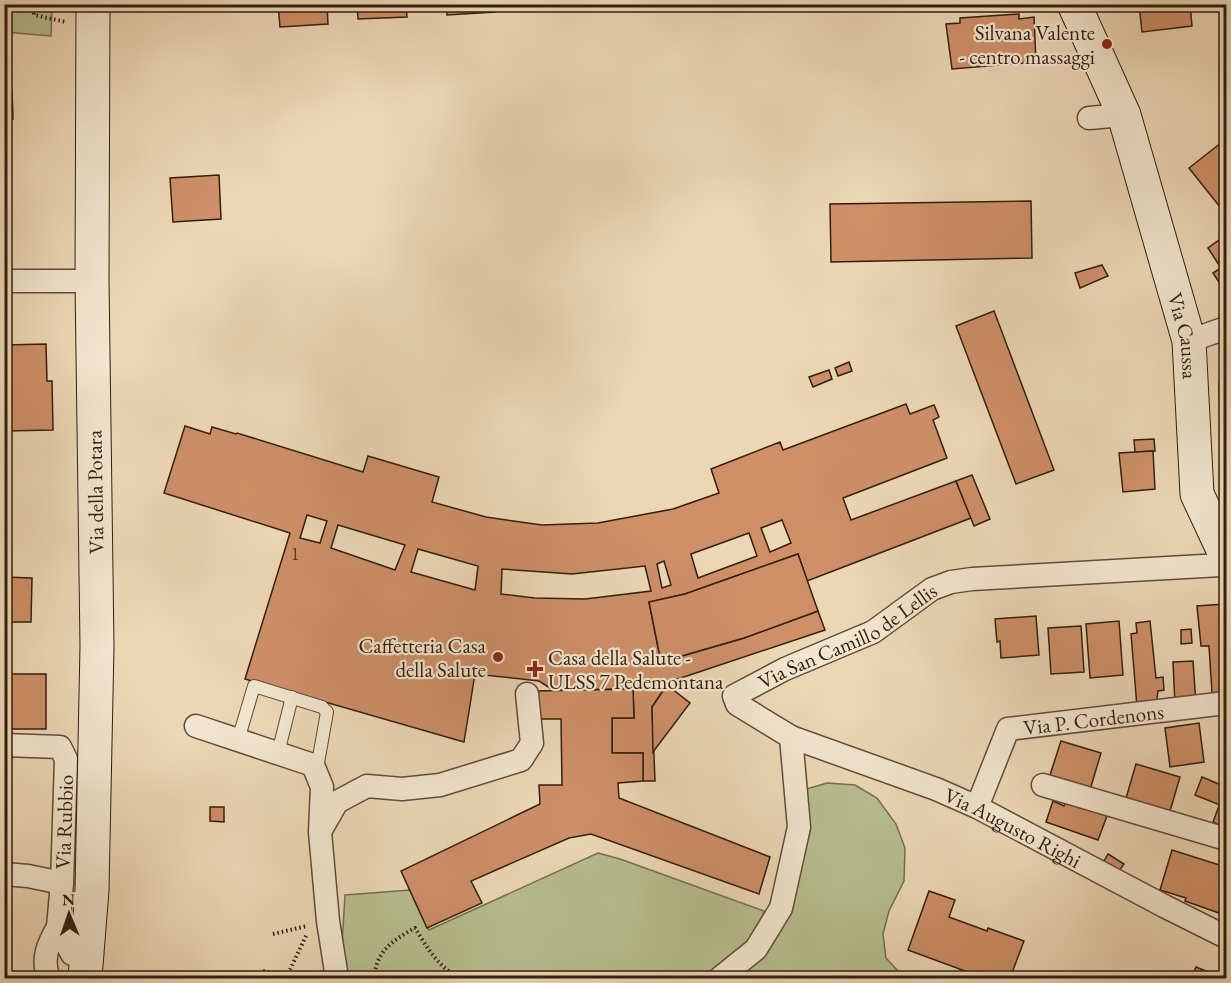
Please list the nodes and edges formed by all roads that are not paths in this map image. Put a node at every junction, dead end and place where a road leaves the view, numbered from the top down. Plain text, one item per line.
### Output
1 (1074, 4) edge
2 (93, 16) edge
3 (1124, 116) junction
4 (1089, 118) dead end
5 (4, 281) edge
6 (92, 281) junction
7 (1227, 328) edge
8 (1190, 342) junction
9 (1227, 556) edge
10 (1227, 561) edge
11 (527, 694) dead end
12 (292, 697) junction
13 (1227, 703) edge
14 (196, 726) dead end
15 (790, 737) junction
16 (238, 740) junction
17 (4, 745) edge
18 (278, 753) junction
19 (316, 768) junction
20 (1043, 785) dead end
21 (977, 807) junction
22 (320, 832) junction
23 (1227, 839) edge
24 (4, 874) edge
25 (62, 883) junction
26 (57, 927) junction
27 (1227, 937) edge
28 (86, 969) edge
29 (49, 978) edge
30 (337, 978) edge
31 (720, 978) edge

1 - 3 street, Via Caussa
2 - 6 street, Via della Potara
3 - 4 street
3 - 8 street, Via Caussa
5 - 6 street
6 - 28 street, Via della Potara
7 - 8 street
8 - 9 street, Via Caussa
10 - 15 street, Via San Camillo de Lellis
11 - 22 street
12 - 16 lane
12 - 18 lane
12 - 19 lane
13 - 21 street, Via P. Cordenons
14 - 16 street
15 - 21 street, Via Augusto Righi
15 - 31 street
16 - 18 street
17 - 25 street, Via Rubbio
18 - 19 street
19 - 22 street
20 - 23 street
21 - 27 street, Via Augusto Righi
22 - 30 street
24 - 25 street, Via Rubbio
25 - 26 street, Via Rubbio
26 - 28 street
26 - 29 street, Via Rubbio

